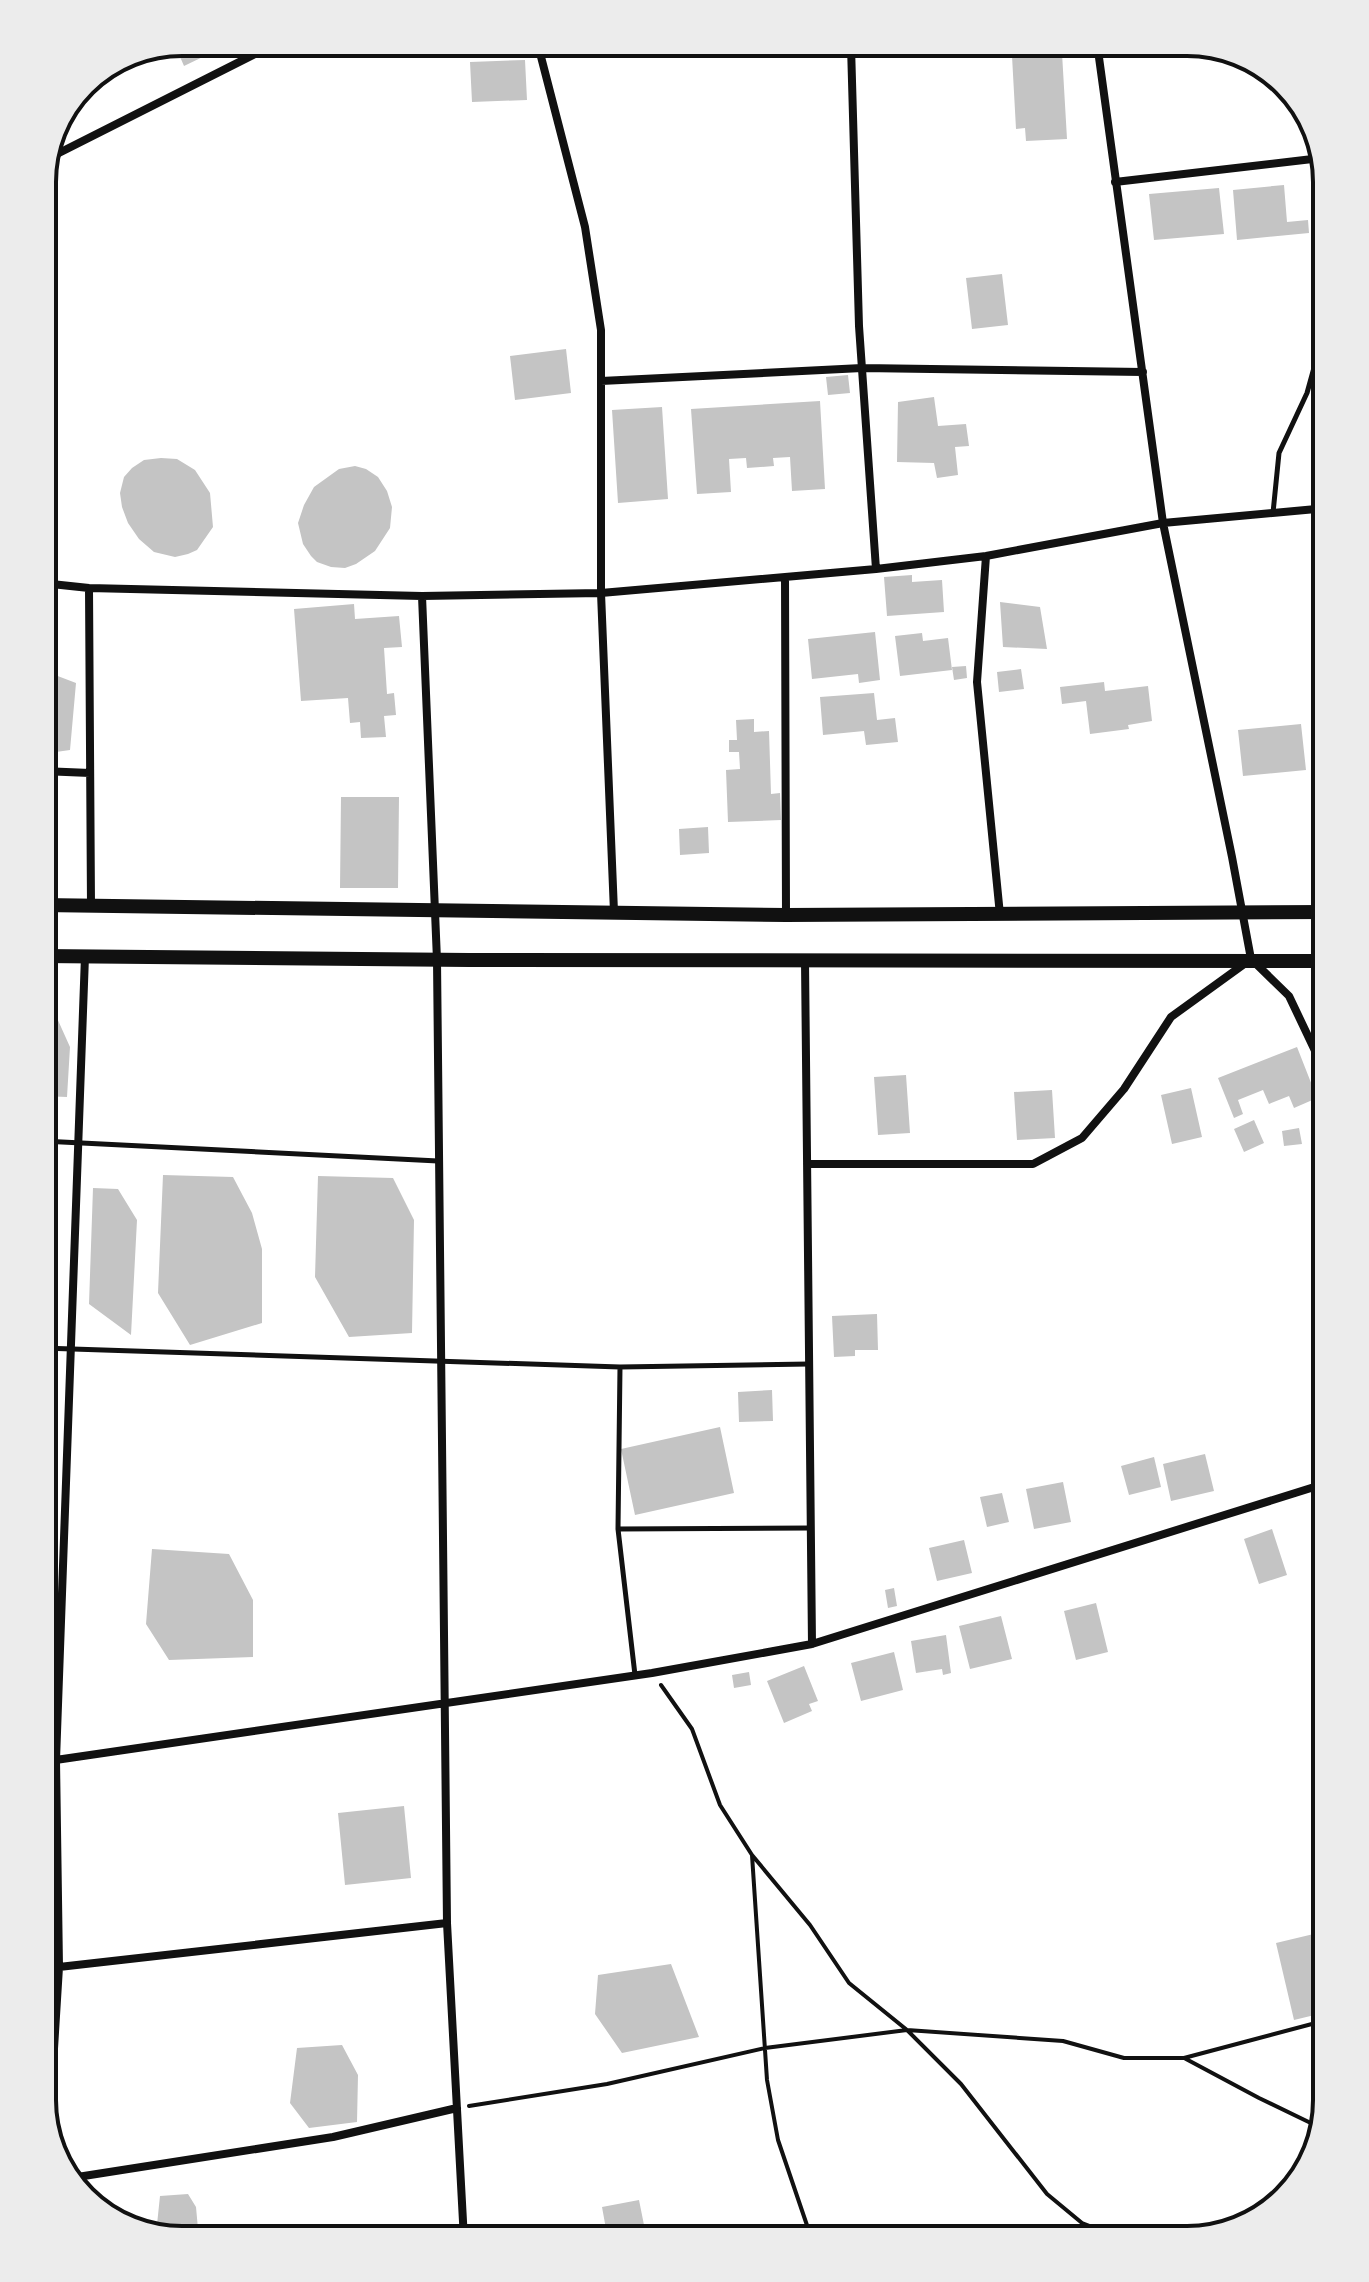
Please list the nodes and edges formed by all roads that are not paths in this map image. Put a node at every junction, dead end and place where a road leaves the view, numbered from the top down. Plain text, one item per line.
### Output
1 (251, 56) edge
2 (541, 56) edge
3 (851, 56) edge
4 (1099, 56) edge
5 (59, 153) edge
6 (1311, 158) edge
7 (1115, 182) junction
8 (862, 368) junction
9 (1313, 371) edge
10 (1143, 372) junction
11 (601, 381) junction
12 (1313, 509) edge
13 (1273, 513) junction
14 (1163, 523) junction
15 (986, 556) junction
16 (876, 569) junction
17 (785, 578) junction
18 (56, 584) edge
19 (89, 588) junction
20 (601, 593) junction
21 (422, 596) junction
22 (56, 772) edge
23 (90, 773) junction
24 (56, 905) edge
25 (91, 905) junction
26 (434, 910) junction
27 (614, 912) junction
28 (1313, 912) edge
29 (1240, 913) junction
30 (786, 915) junction
31 (1000, 915) junction
32 (56, 956) edge
33 (85, 956) junction
34 (1251, 959) junction
35 (437, 960) junction
36 (805, 961) junction
37 (1313, 961) edge
38 (1313, 1047) edge
39 (56, 1141) edge
40 (78, 1141) junction
41 (438, 1161) junction
42 (807, 1164) junction
43 (56, 1348) edge
44 (71, 1349) junction
45 (440, 1360) junction
46 (809, 1364) junction
47 (620, 1367) junction
48 (1313, 1487) edge
49 (811, 1528) junction
50 (618, 1529) junction
51 (812, 1644) junction
52 (635, 1675) junction
53 (443, 1702) junction
54 (56, 1760) junction
55 (447, 1923) junction
56 (59, 1967) junction
57 (56, 2016) edge
58 (457, 2108) junction
59 (82, 2176) edge
60 (463, 2226) edge

1 - 5 street
2 - 11 street
3 - 8 street
4 - 7 street
6 - 7 street
7 - 10 street
8 - 10 street
8 - 11 street
8 - 16 street
9 - 13 lane
10 - 14 street
11 - 20 street
12 - 13 street
13 - 14 street
14 - 15 street
14 - 29 street
15 - 16 street
15 - 31 street
16 - 17 street
17 - 20 street
17 - 30 street
18 - 19 street
19 - 21 street
19 - 23 street
20 - 21 street
20 - 27 street
21 - 26 street
22 - 23 street
23 - 25 street
24 - 25 main road
25 - 26 main road
26 - 27 main road
26 - 35 street
27 - 30 main road
28 - 29 main road
29 - 31 main road
29 - 34 street
30 - 31 main road
32 - 33 main road
33 - 35 main road
33 - 40 street
34 - 36 main road
34 - 37 main road
34 - 38 street
34 - 42 street
35 - 36 main road
35 - 41 street
36 - 42 street
39 - 40 lane
40 - 41 lane
40 - 44 street
41 - 45 street
42 - 46 street
43 - 44 lane
44 - 45 lane
44 - 54 street
45 - 47 lane
45 - 53 street
46 - 47 lane
46 - 49 street
47 - 50 lane
48 - 51 street
49 - 50 lane
49 - 51 street
50 - 52 lane
51 - 52 street
52 - 53 street
53 - 54 street
53 - 55 street
54 - 56 street
55 - 56 street
55 - 58 street
56 - 57 street
58 - 59 street
58 - 60 street

